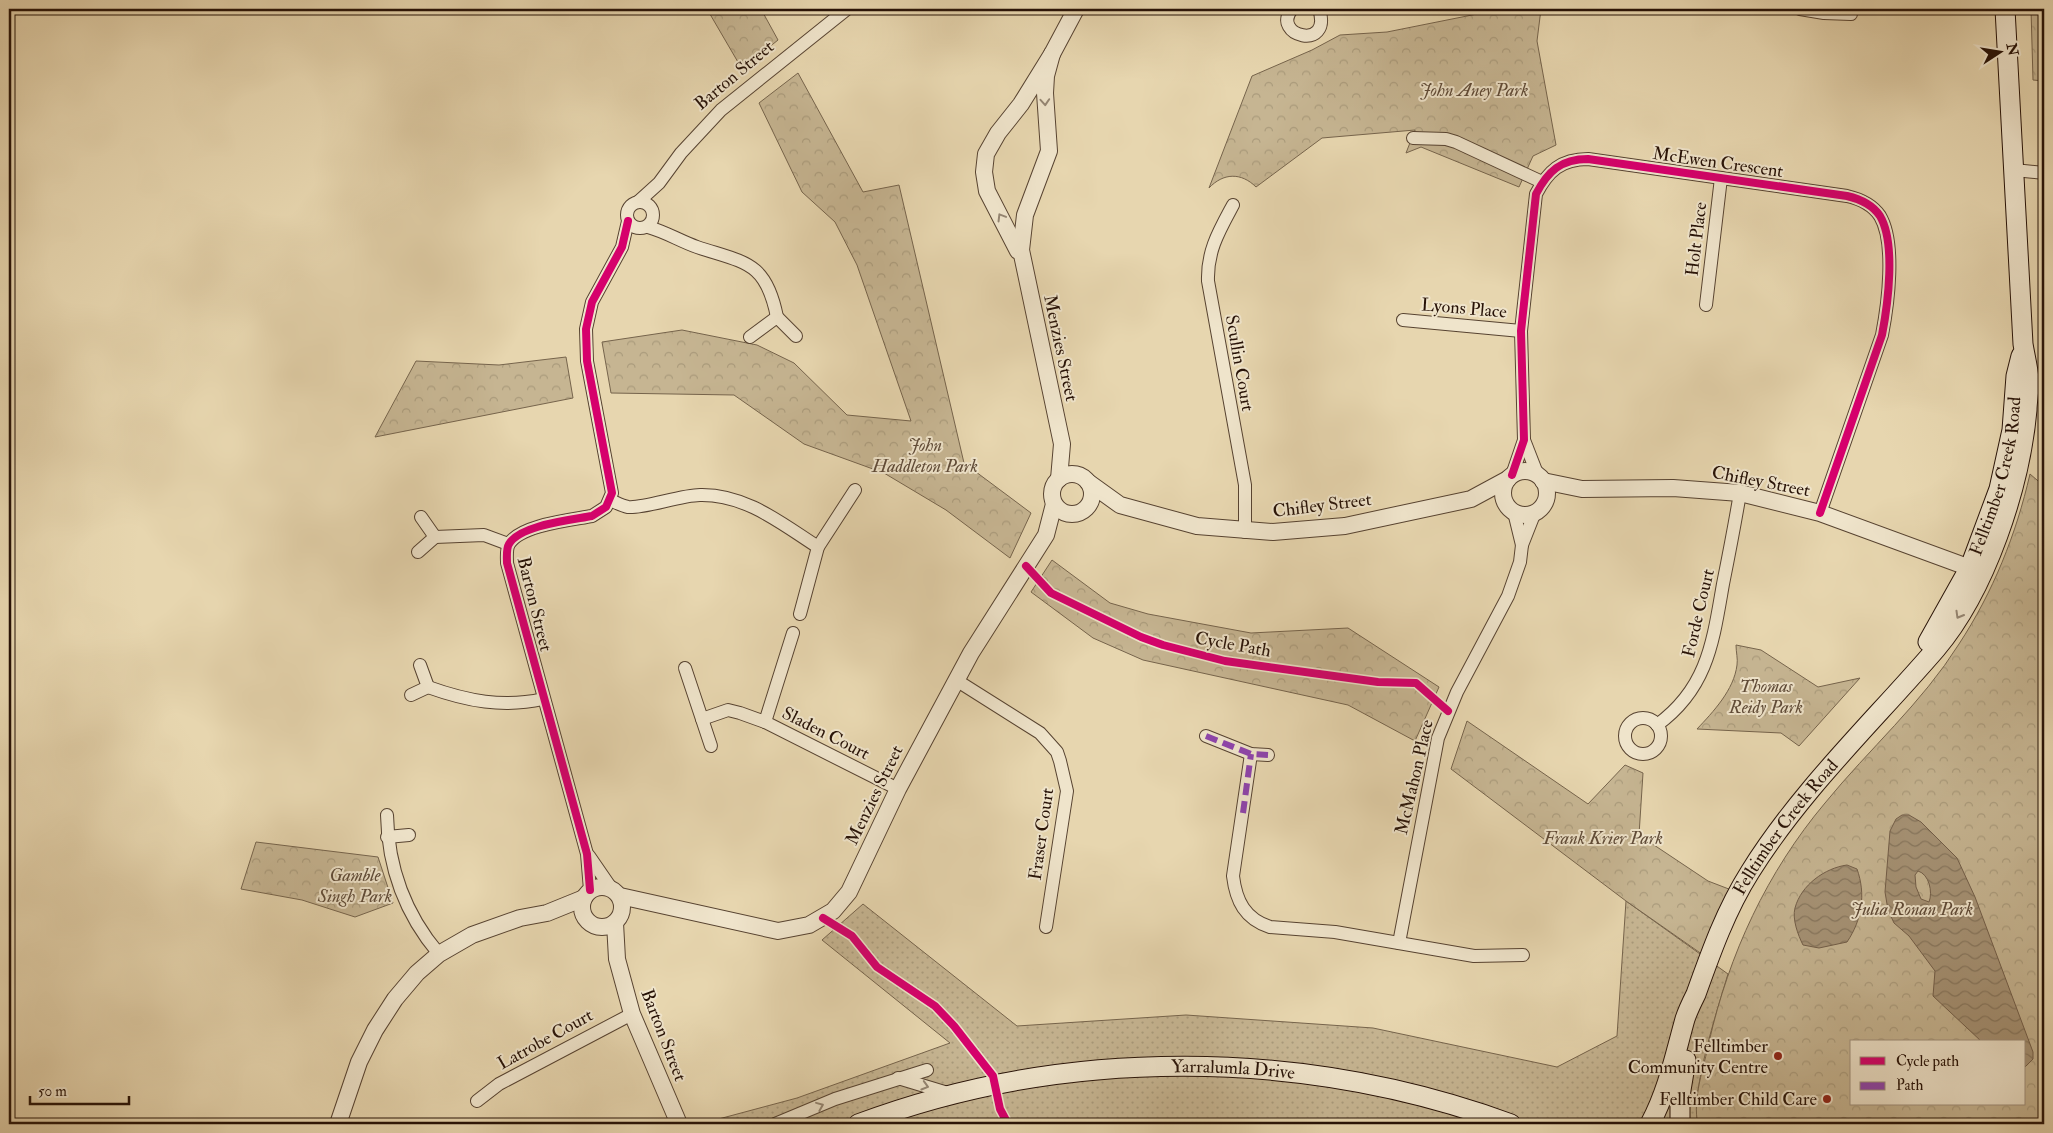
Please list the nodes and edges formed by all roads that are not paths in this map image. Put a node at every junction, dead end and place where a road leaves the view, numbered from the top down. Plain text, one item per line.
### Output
1 (848, 9) edge
2 (1076, 9) edge
3 (1292, 9) edge
4 (1319, 9) edge
5 (1800, 9) edge
6 (2005, 9) edge
7 (1851, 14) dead end
8 (1052, 54) junction
9 (1413, 138) dead end
10 (2014, 170) junction
11 (2044, 174) edge
12 (1721, 178) junction
13 (1542, 182) junction
14 (658, 184) junction
15 (638, 202) junction
16 (1233, 205) dead end
17 (649, 220) junction
18 (628, 221) junction
19 (622, 246) junction
20 (1022, 260) junction
21 (1706, 305) dead end
22 (777, 317) junction
23 (1403, 320) dead end
24 (1521, 331) junction
25 (750, 336) dead end
26 (796, 336) dead end
27 (1524, 440) junction
28 (1062, 444) junction
29 (1510, 477) junction
30 (1541, 478) junction
31 (1059, 479) junction
32 (1086, 480) junction
33 (1582, 489) junction
34 (855, 490) dead end
35 (1740, 493) junction
36 (1471, 499) junction
37 (610, 500) junction
38 (1054, 504) junction
39 (1120, 504) junction
40 (1539, 508) junction
41 (1512, 510) junction
42 (1077, 513) junction
43 (1820, 513) junction
44 (421, 516) dead end
45 (1245, 532) junction
46 (1046, 535) junction
47 (435, 538) junction
48 (508, 544) junction
49 (1522, 545) junction
50 (818, 548) junction
51 (418, 552) dead end
52 (1976, 570) junction
53 (800, 614) dead end
54 (793, 633) dead end
55 (420, 665) dead end
56 (685, 668) dead end
57 (956, 680) junction
58 (428, 687) junction
59 (410, 695) dead end
60 (543, 699) junction
61 (702, 719) junction
62 (765, 722) junction
63 (1657, 725) dead end
64 (1206, 736) dead end
65 (711, 746) dead end
66 (1251, 754) junction
67 (1268, 756) dead end
68 (898, 789) junction
69 (387, 815) dead end
70 (410, 835) dead end
71 (387, 837) junction
72 (587, 854) junction
73 (615, 892) junction
74 (587, 894) junction
75 (654, 903) junction
76 (547, 914) junction
77 (618, 919) junction
78 (591, 922) junction
79 (1046, 927) dead end
80 (1399, 943) junction
81 (439, 954) junction
82 (1523, 955) dead end
83 (617, 959) junction
84 (1695, 995) junction
85 (632, 1014) junction
86 (926, 1070) dead end
87 (898, 1078) junction
88 (952, 1094) junction
89 (477, 1101) dead end
90 (338, 1124) edge
91 (679, 1124) edge
92 (775, 1124) edge
93 (858, 1124) edge
94 (1511, 1124) edge
95 (1650, 1124) edge
96 (1680, 1124) edge

1 - 14 street, Barton Street
2 - 8 street, Menzies Street
3 - 4 street
5 - 7 street
6 - 10 main road, Felltimber Creek Road
8 -> 20 street, Menzies Street
20 -> 8 street, Menzies Street
9 - 13 street
10 - 11 street
10 - 52 main road, Felltimber Creek Road
12 - 13 street, McEwen Crescent
12 - 21 street, Holt Place
12 - 43 street, McEwen Crescent
13 - 24 street, McEwen Crescent
14 - 15 street, Barton Street
14 - 17 street, Barton Street
15 - 17 street
15 - 18 street
16 - 45 street, Scullin Court
17 - 18 street
17 - 19 street
17 - 22 street
18 - 19 street
19 - 37 street
20 - 28 street, Menzies Street
22 - 25 street
22 - 26 street
23 - 24 street, Lyons Place
24 - 27 street, McEwen Crescent
27 - 29 street, McEwen Crescent
27 - 30 street, McEwen Crescent
28 - 31 street, Menzies Street
28 - 32 street, Menzies Street
29 - 30 street
29 - 36 street, Chifley Street
29 - 41 street
30 - 33 street, Chifley Street
30 - 40 street
31 - 32 street
31 - 38 street
32 - 39 street, Chifley Street
32 - 42 street
33 - 35 street, Chifley Street
33 - 40 street, Chifley Street
34 - 50 street
35 - 43 street, Chifley Street
35 - 63 street, Forde Court
36 - 41 street, Chifley Street
36 - 45 street, Chifley Street
37 - 48 street, Barton Street
37 - 50 street
38 - 42 street
38 - 46 street, Menzies Street
39 - 42 street, Chifley Street
39 - 45 street, Chifley Street
40 - 41 street
40 - 49 street, McMahon Place
41 - 49 street, McMahon Place
42 - 46 street, Menzies Street
43 - 52 street, Chifley Street
44 - 47 street
46 - 57 street, Menzies Street
47 - 48 street
47 - 51 street
48 - 60 street, Barton Street
49 - 80 street, McMahon Place
50 - 53 street
52 - 84 main road, Felltimber Creek Road
54 - 62 street, Sladen Court
55 - 58 street
56 - 61 street
57 - 68 street, Menzies Street
57 - 79 street, Fraser Court
58 - 59 street
58 - 60 street
60 - 72 street, Barton Street
61 - 62 street, Sladen Court
61 - 65 street
62 - 68 street, Sladen Court
64 - 66 street
66 - 67 street
66 - 80 street
68 - 75 street, Menzies Street
69 - 71 street
70 - 71 street
71 - 81 street
72 - 73 street, Barton Street
72 - 74 street, Barton Street
73 - 74 street
73 - 75 street, Menzies Street
73 - 77 street
74 - 76 street
74 - 78 street
75 - 77 street
76 - 78 street
76 - 81 street
77 - 78 street
77 - 83 street, Barton Street
78 - 83 street, Barton Street
80 - 82 street
81 - 90 street
83 - 85 street, Barton Street
84 - 95 main road, Felltimber Creek Road
84 - 96 main road, Felltimber Creek Road
85 - 89 street, Latrobe Court
85 - 91 street, Barton Street
86 - 87 street
87 -> 88 street, Yarralumla Drive
92 -> 87 street
88 - 93 main road, Yarralumla Drive
88 - 94 main road, Yarralumla Drive

